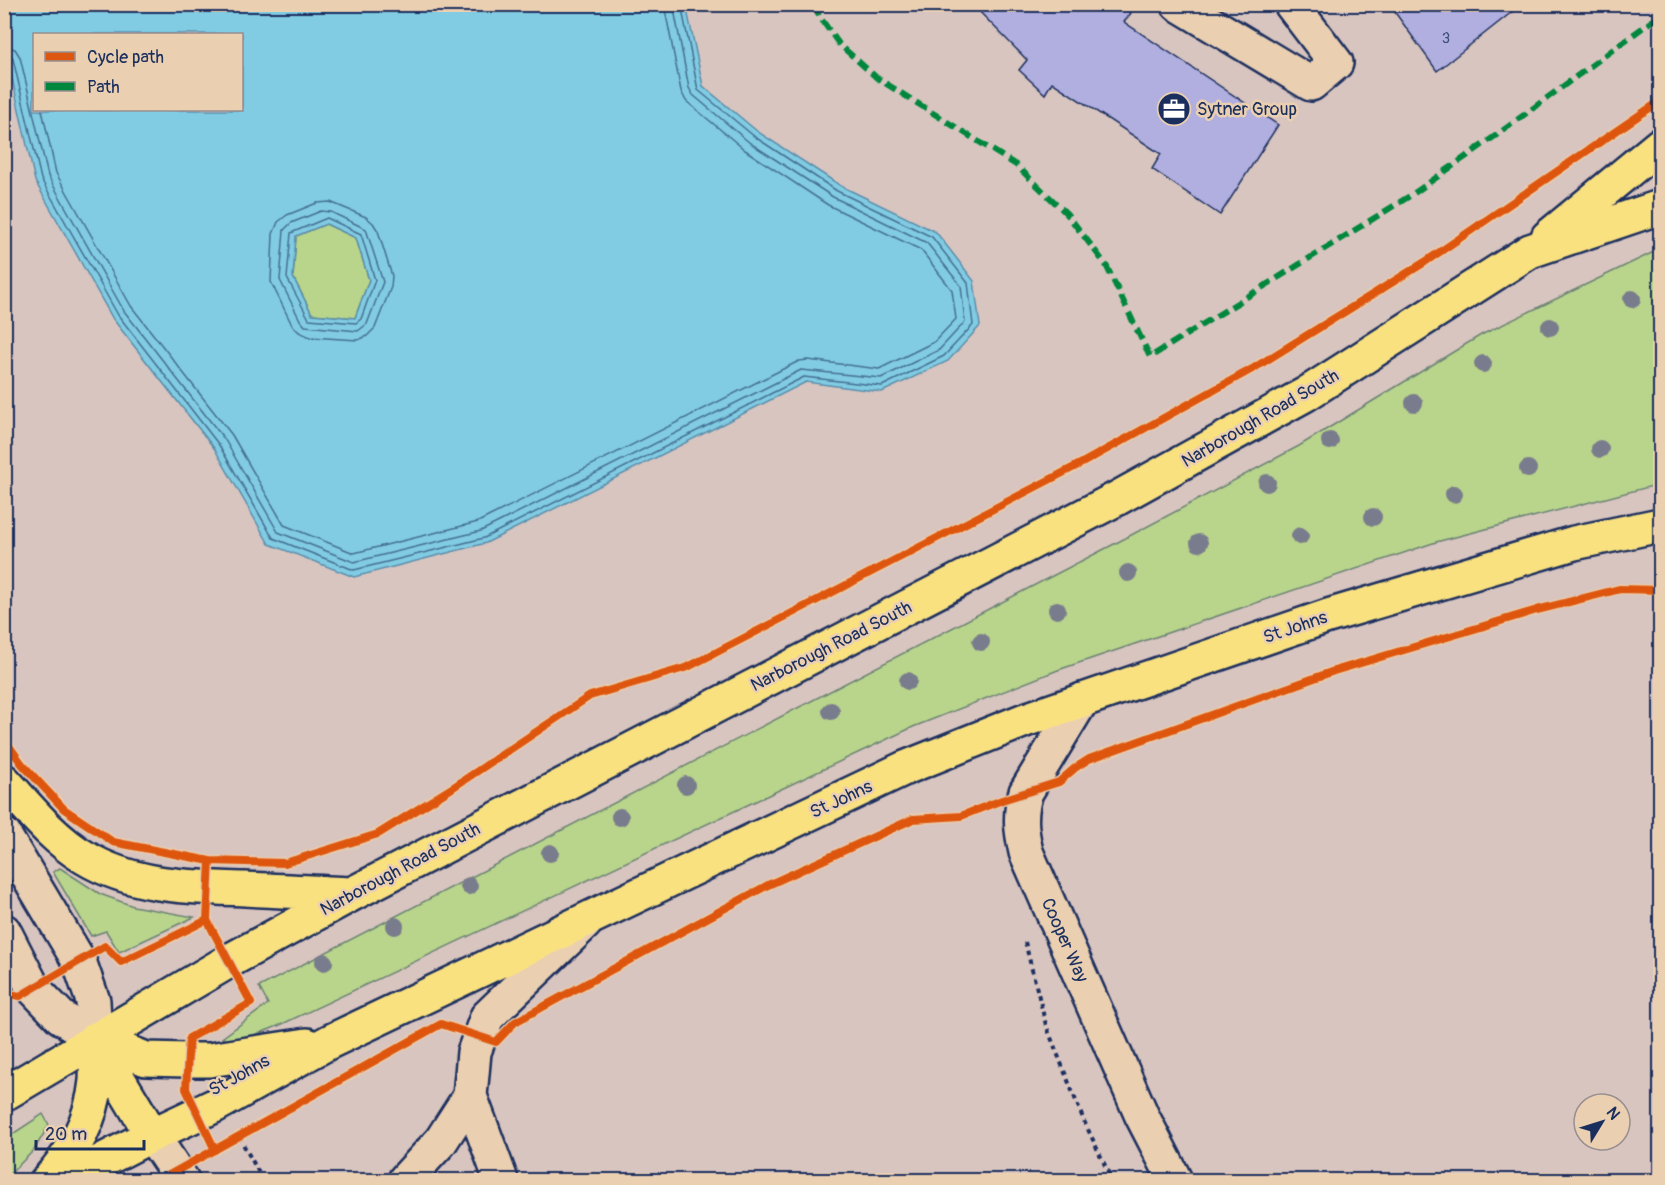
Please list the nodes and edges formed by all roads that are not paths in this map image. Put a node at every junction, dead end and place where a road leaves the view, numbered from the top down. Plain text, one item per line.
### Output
1 (1178, 4) edge
2 (1291, 4) edge
3 (1660, 145) edge
4 (1660, 207) edge
5 (1530, 251) junction
6 (1657, 527) edge
7 (1082, 700) junction
8 (4, 781) edge
9 (4, 835) edge
10 (352, 894) junction
11 (590, 917) junction
12 (4, 931) edge
13 (94, 1039) junction
14 (329, 1042) junction
15 (4, 1094) edge
16 (470, 1096) junction
17 (152, 1135) junction
18 (48, 1180) edge
19 (65, 1180) edge
20 (182, 1180) edge
21 (405, 1180) edge
22 (501, 1180) edge
23 (1175, 1180) edge

1 - 2 street
3 - 5 main road
4 - 5 main road, Narborough Road South
5 - 10 main road, Narborough Road South
6 - 7 main road, St Johns
7 - 11 main road, St Johns
7 - 23 street, Cooper Way
8 - 10 main road
9 - 13 street
10 - 13 main road, Narborough Road South
11 - 14 main road, St Johns
11 - 16 street
12 - 13 street
13 - 14 main road
13 - 15 main road, Narborough Road South
13 - 17 main road
13 - 18 main road
14 - 17 main road, St Johns
16 - 21 street
16 - 22 street
17 - 19 main road, St Johns
17 - 20 street

